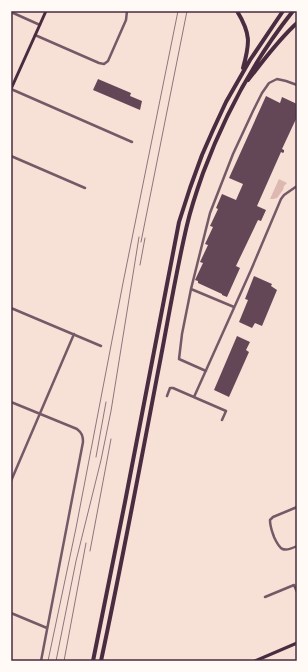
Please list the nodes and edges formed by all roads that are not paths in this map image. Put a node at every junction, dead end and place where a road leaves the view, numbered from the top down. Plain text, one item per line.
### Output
1 (46, 11) edge
2 (237, 11) edge
3 (283, 11) edge
4 (293, 11) edge
5 (11, 12) edge
6 (126, 12) edge
7 (297, 23) edge
8 (40, 25) junction
9 (35, 35) junction
10 (241, 74) junction
11 (297, 85) edge
12 (11, 89) edge
13 (239, 92) junction
14 (132, 142) dead end
15 (11, 156) edge
16 (297, 186) edge
17 (85, 188) dead end
18 (191, 289) junction
19 (234, 307) junction
20 (11, 308) edge
21 (74, 334) junction
22 (101, 346) dead end
23 (206, 371) junction
24 (167, 396) dead end
25 (194, 397) junction
26 (11, 402) edge
27 (40, 414) junction
28 (222, 420) dead end
29 (11, 481) edge
30 (297, 507) edge
31 (297, 546) edge
32 (297, 592) edge
33 (265, 597) dead end
34 (11, 613) edge
35 (47, 628) junction
36 (297, 643) edge
37 (41, 661) edge
38 (93, 661) edge
39 (101, 661) edge
40 (255, 661) edge

1 - 8 main road
2 - 10 highway
3 - 10 highway
4 - 13 highway
5 - 8 street
6 - 9 street
7 - 13 highway
8 - 9 main road
9 - 12 main road
10 - 38 highway
11 - 18 street
12 - 14 street
13 - 39 highway
15 - 17 street
16 - 19 street
18 - 19 street
18 - 23 street
19 - 23 street
20 - 21 street
21 - 22 street
21 - 27 street
23 - 25 street
24 - 25 street
25 - 28 street
26 - 27 street
27 - 29 street
27 - 35 street
30 - 31 street
32 - 33 street
34 - 35 street
35 - 37 street
36 - 40 main road

